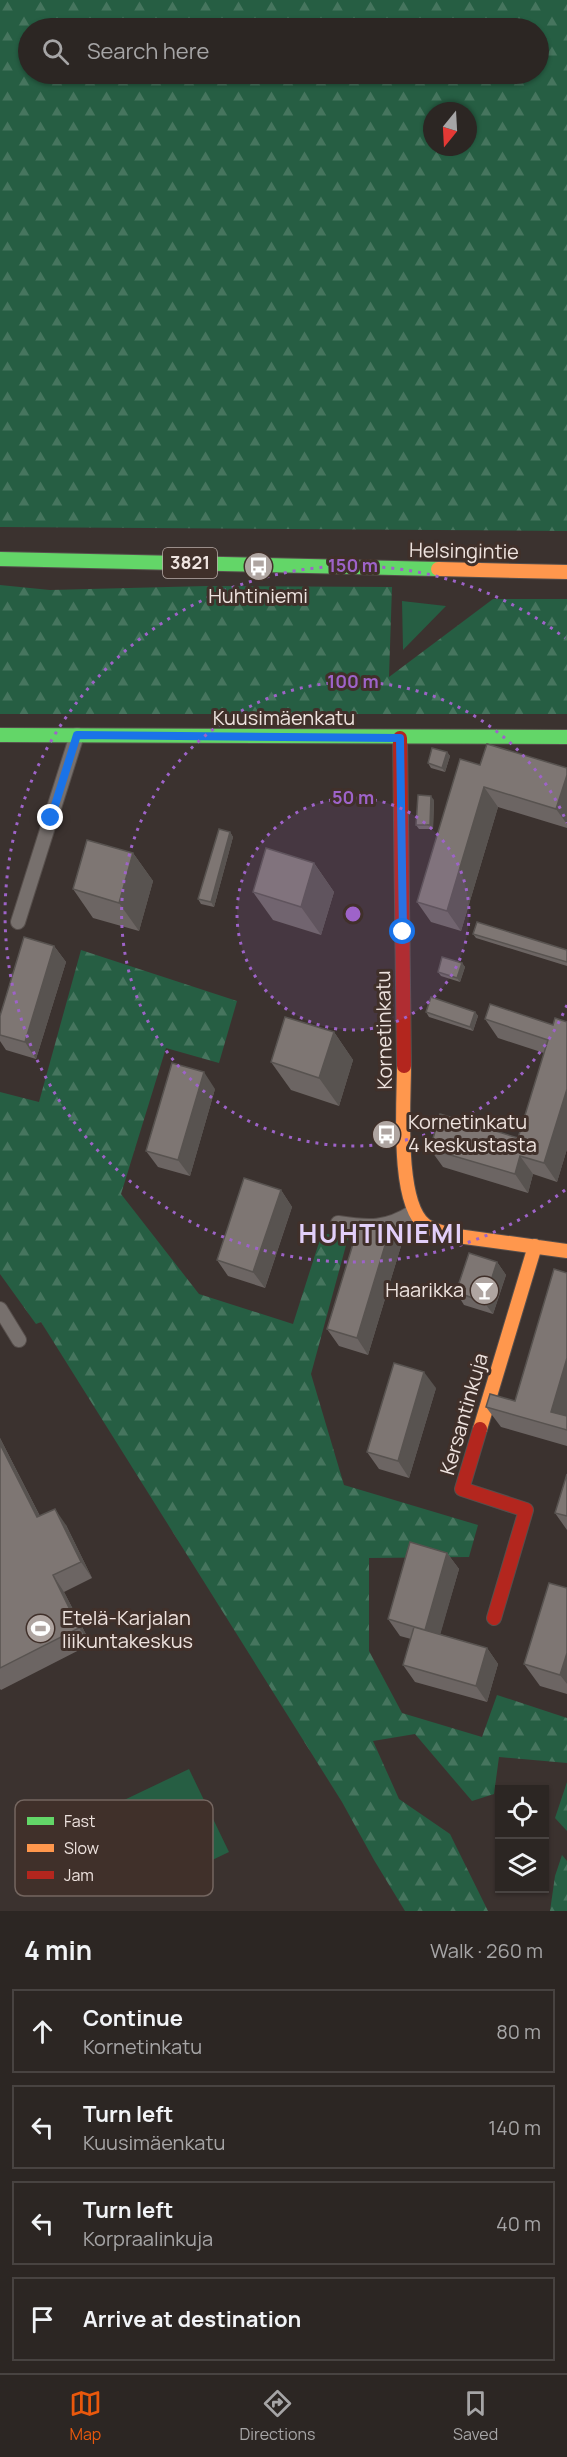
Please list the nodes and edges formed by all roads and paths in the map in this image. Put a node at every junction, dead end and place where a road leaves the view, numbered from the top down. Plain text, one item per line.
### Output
1 (0, 558) edge
2 (567, 572) edge
3 (0, 735) edge
4 (77, 735) junction
5 (400, 738) junction
6 (567, 738) edge
7 (18, 922) dead end
8 (413, 1212) junction
9 (338, 1223) dead end
10 (534, 1246) junction
11 (567, 1251) edge
12 (0, 1309) edge
13 (19, 1340) dead end
14 (494, 1618) dead end

1 - 2 street, Helsingintie / 3821
3 - 4 street, Kuusimäenkatu
4 - 5 street, Kuusimäenkatu
4 - 7 street
5 - 6 street, Kuusimäenkatu
5 - 8 street, Kornetinkatu
8 - 9 street
8 - 10 street
10 - 11 street
10 - 14 street, Kersantinkuja
12 - 13 street

